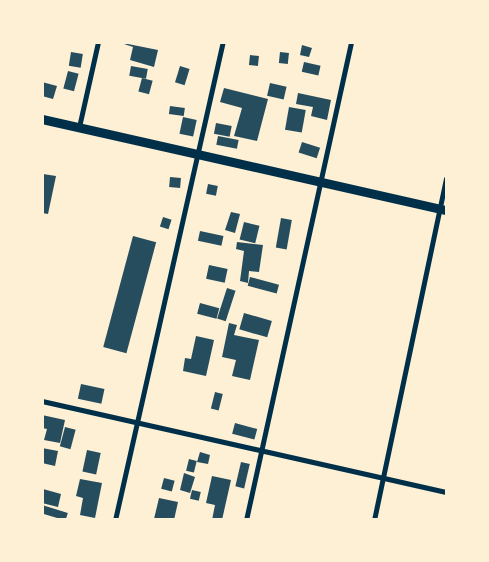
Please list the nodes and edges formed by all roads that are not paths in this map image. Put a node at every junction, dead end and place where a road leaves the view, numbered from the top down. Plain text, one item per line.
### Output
1 (98, 42) edge
2 (223, 42) edge
3 (351, 42) edge
4 (42, 119) edge
5 (79, 127) junction
6 (196, 154) junction
7 (446, 178) edge
8 (320, 181) junction
9 (443, 210) edge
10 (42, 401) edge
11 (136, 424) junction
12 (261, 452) junction
13 (383, 478) junction
14 (446, 492) edge
15 (115, 520) edge
16 (246, 520) edge
17 (374, 520) edge

1 - 5 street
2 - 6 street
3 - 8 street
4 - 5 street
5 - 6 street
6 - 8 street
6 - 11 street
7 - 9 street
8 - 9 street
8 - 12 street
9 - 13 street
10 - 11 street
11 - 12 street
11 - 15 street
12 - 13 street
12 - 16 street
13 - 14 street
13 - 17 street

